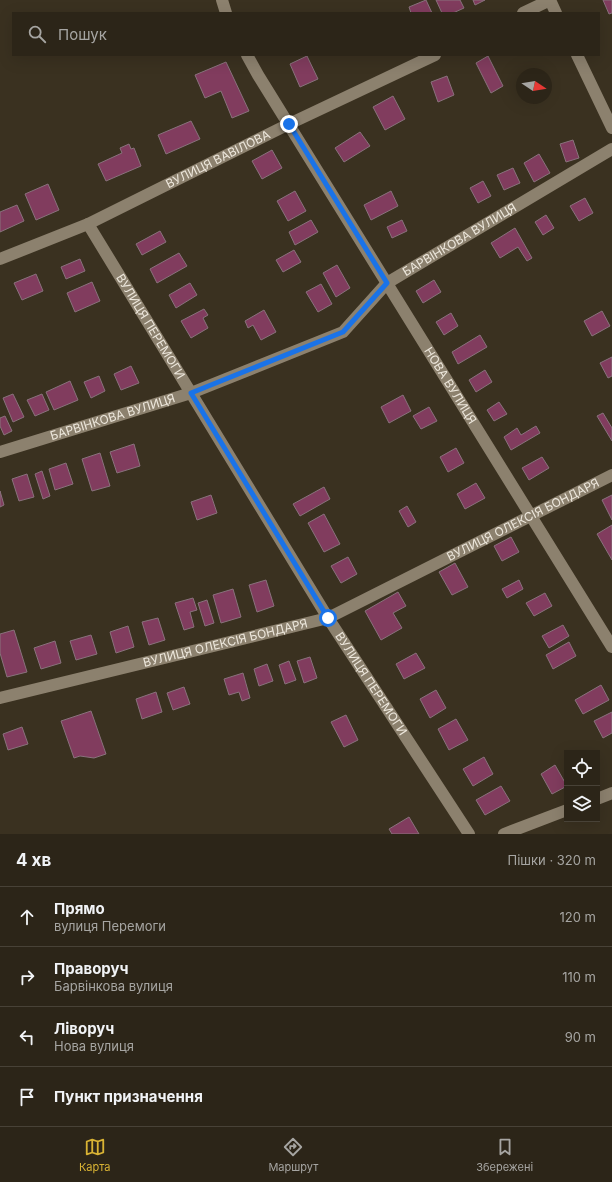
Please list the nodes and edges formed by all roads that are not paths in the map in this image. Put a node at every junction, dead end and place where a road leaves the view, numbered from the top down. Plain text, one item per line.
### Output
1 (222, 0) edge
2 (550, 0) edge
3 (226, 12) edge
4 (524, 12) edge
5 (556, 12) edge
6 (248, 56) edge
7 (433, 56) edge
8 (577, 56) edge
9 (289, 124) junction
10 (612, 128) edge
11 (612, 149) edge
12 (88, 224) junction
13 (0, 259) edge
14 (387, 283) junction
15 (191, 393) junction
16 (0, 452) edge
17 (612, 475) edge
18 (531, 516) junction
19 (328, 618) junction
20 (612, 647) edge
21 (0, 698) edge
22 (612, 793) edge
23 (600, 798) edge
24 (564, 811) edge
25 (469, 834) edge
26 (504, 834) edge

1 - 3 street
2 - 4 street
2 - 5 street
6 - 9 street, НОВА ВУЛИЦЯ
7 - 9 street, ВУЛИЦЯ ВАВІЛОВА
8 - 10 street
9 - 12 street, ВУЛИЦЯ ВАВІЛОВА
9 - 14 street, НОВА ВУЛИЦЯ
11 - 14 street, БАРВІНКОВА ВУЛИЦЯ
12 - 13 street, ВУЛИЦЯ ВАВІЛОВА
12 - 15 street, ВУЛИЦЯ ПЕРЕМОГИ
14 - 15 street, БАРВІНКОВА ВУЛИЦЯ
14 - 18 street, НОВА ВУЛИЦЯ
15 - 16 street, БАРВІНКОВА ВУЛИЦЯ
15 - 19 street, ВУЛИЦЯ ПЕРЕМОГИ
17 - 18 street, ВУЛИЦЯ ОЛЕКСІЯ БОНДАРЯ
18 - 19 street, ВУЛИЦЯ ОЛЕКСІЯ БОНДАРЯ
18 - 20 street, НОВА ВУЛИЦЯ
19 - 21 street, ВУЛИЦЯ ОЛЕКСІЯ БОНДАРЯ
19 - 25 street, ВУЛИЦЯ ПЕРЕМОГИ
22 - 23 street
24 - 26 street

